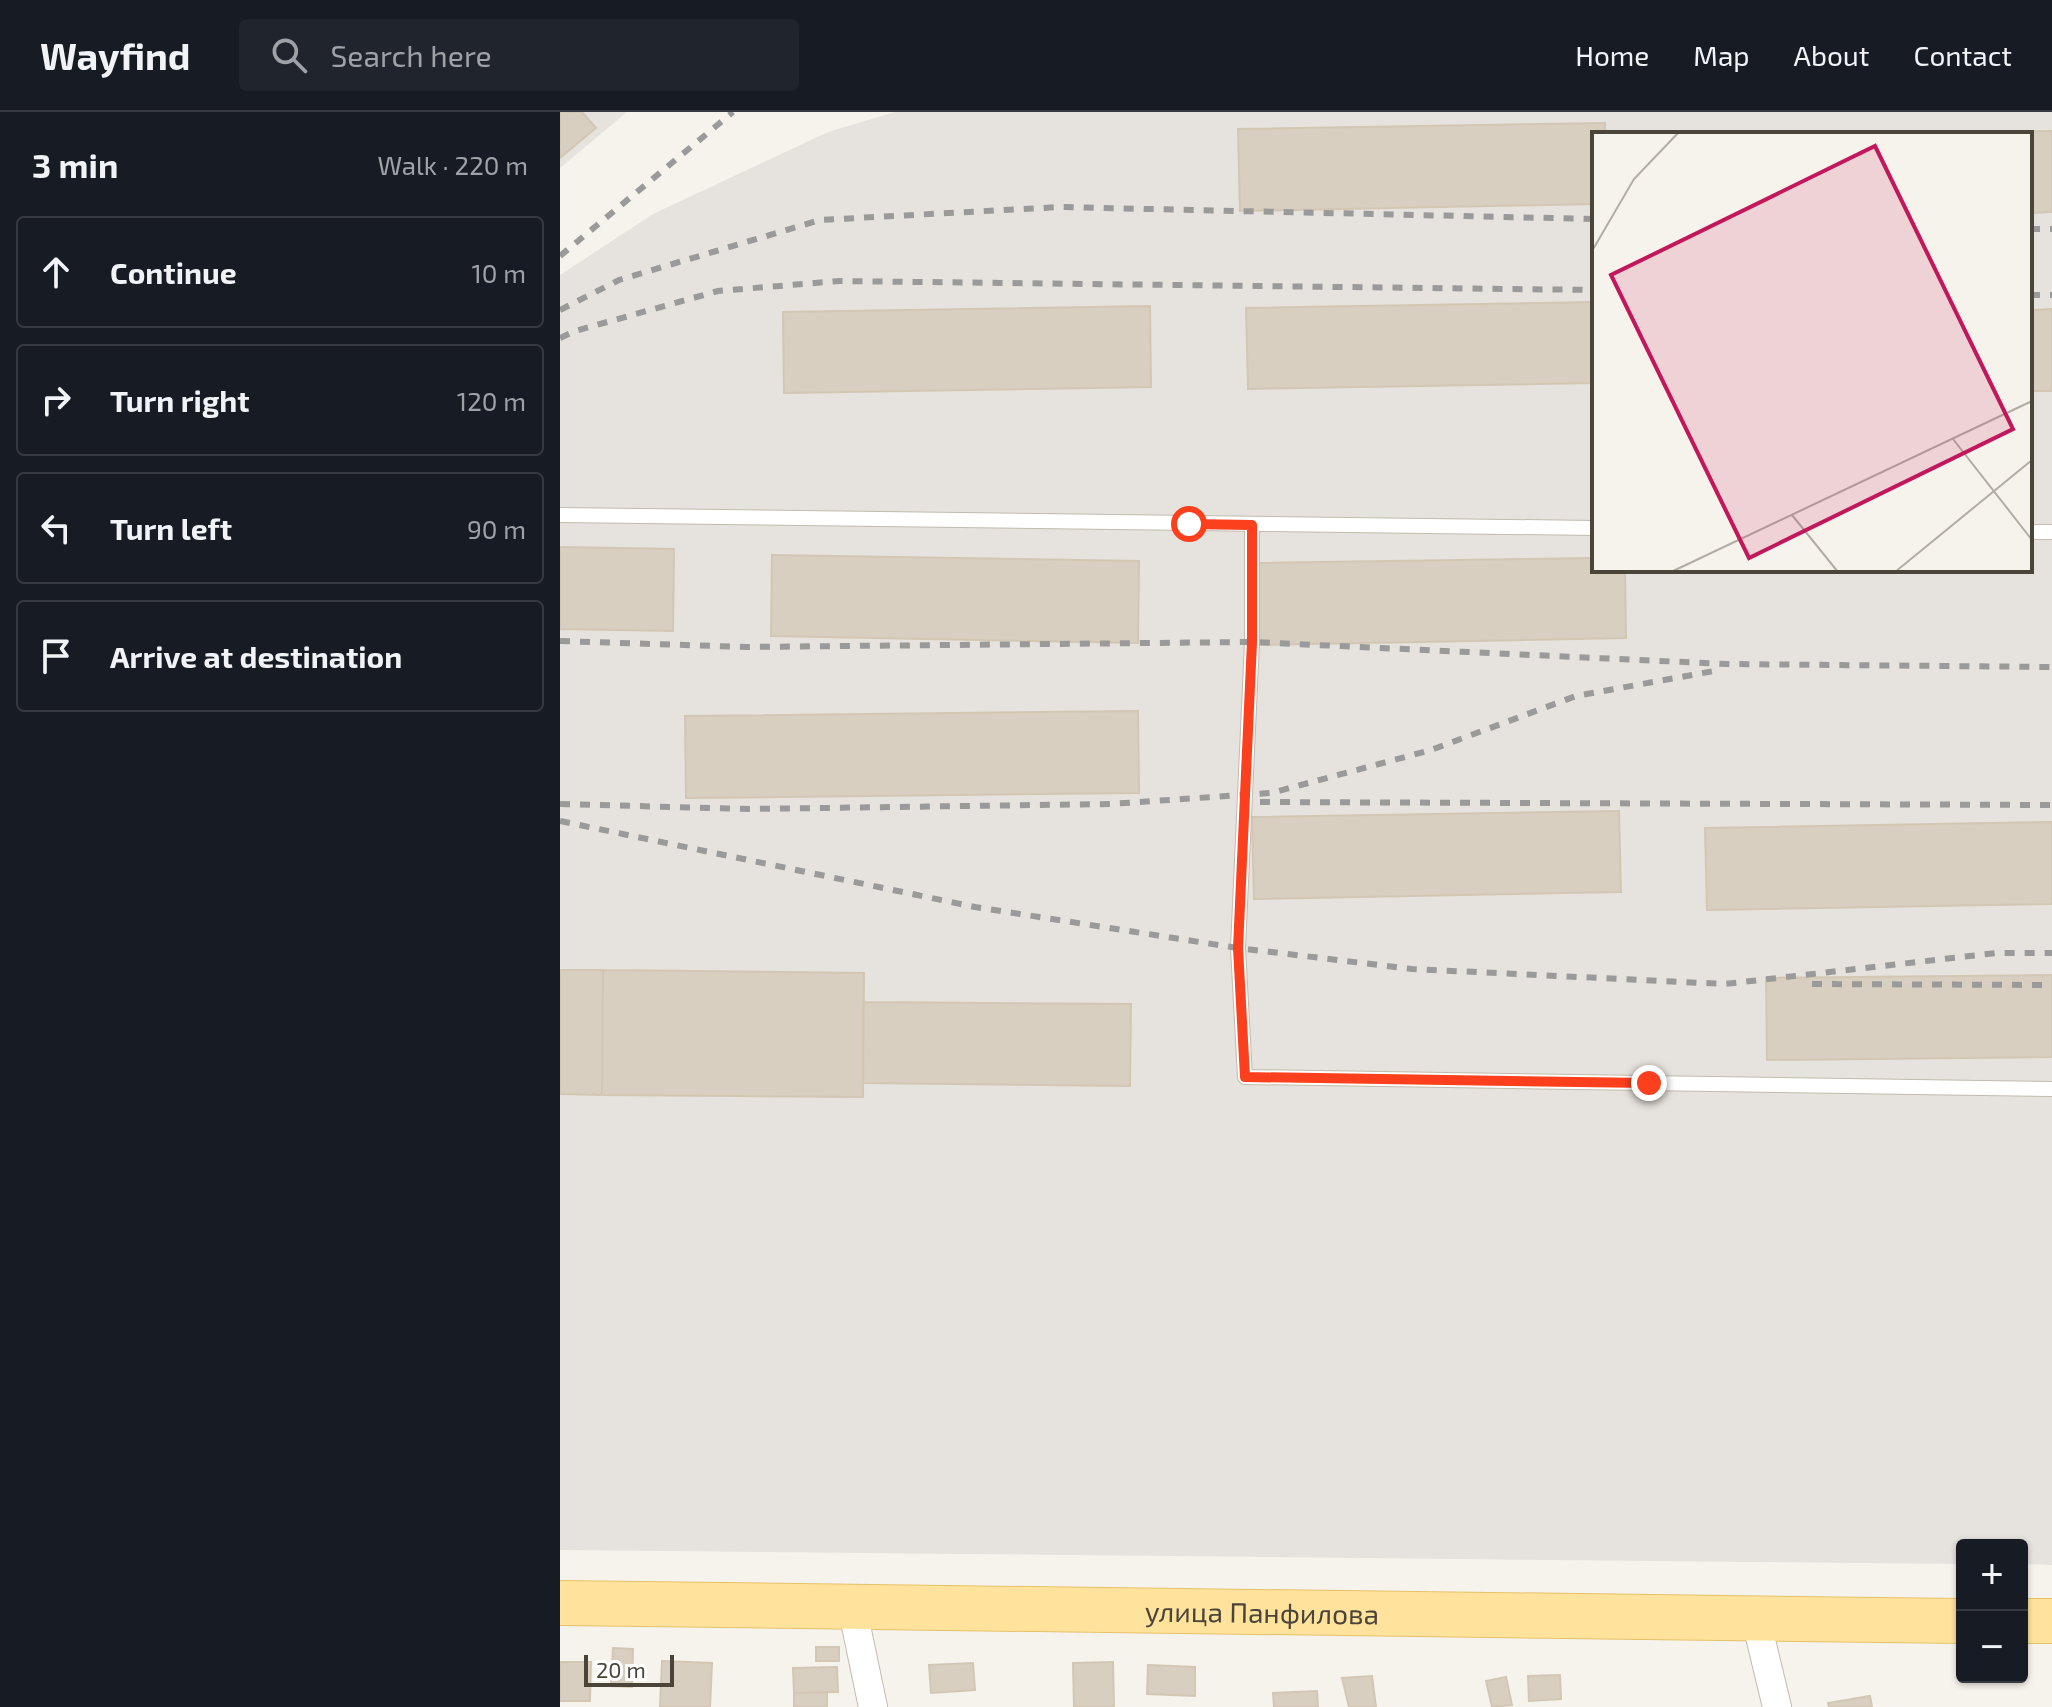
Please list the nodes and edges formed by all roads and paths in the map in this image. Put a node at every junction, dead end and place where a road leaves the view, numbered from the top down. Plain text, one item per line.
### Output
1 (560, 515) edge
2 (1252, 525) junction
3 (1592, 528) edge
4 (2052, 1089) edge
5 (560, 1603) edge
6 (852, 1607) junction
7 (1756, 1620) junction
8 (1956, 1621) edge
9 (2028, 1621) edge
10 (2052, 1621) edge
11 (873, 1707) edge
12 (1777, 1707) edge

1 - 2 lane
2 - 3 lane
2 - 4 lane
5 - 6 main road, улица Панфилова
6 - 7 main road, улица Панфилова
6 - 11 street
7 - 8 main road, улица Панфилова
7 - 12 street
9 - 10 main road

